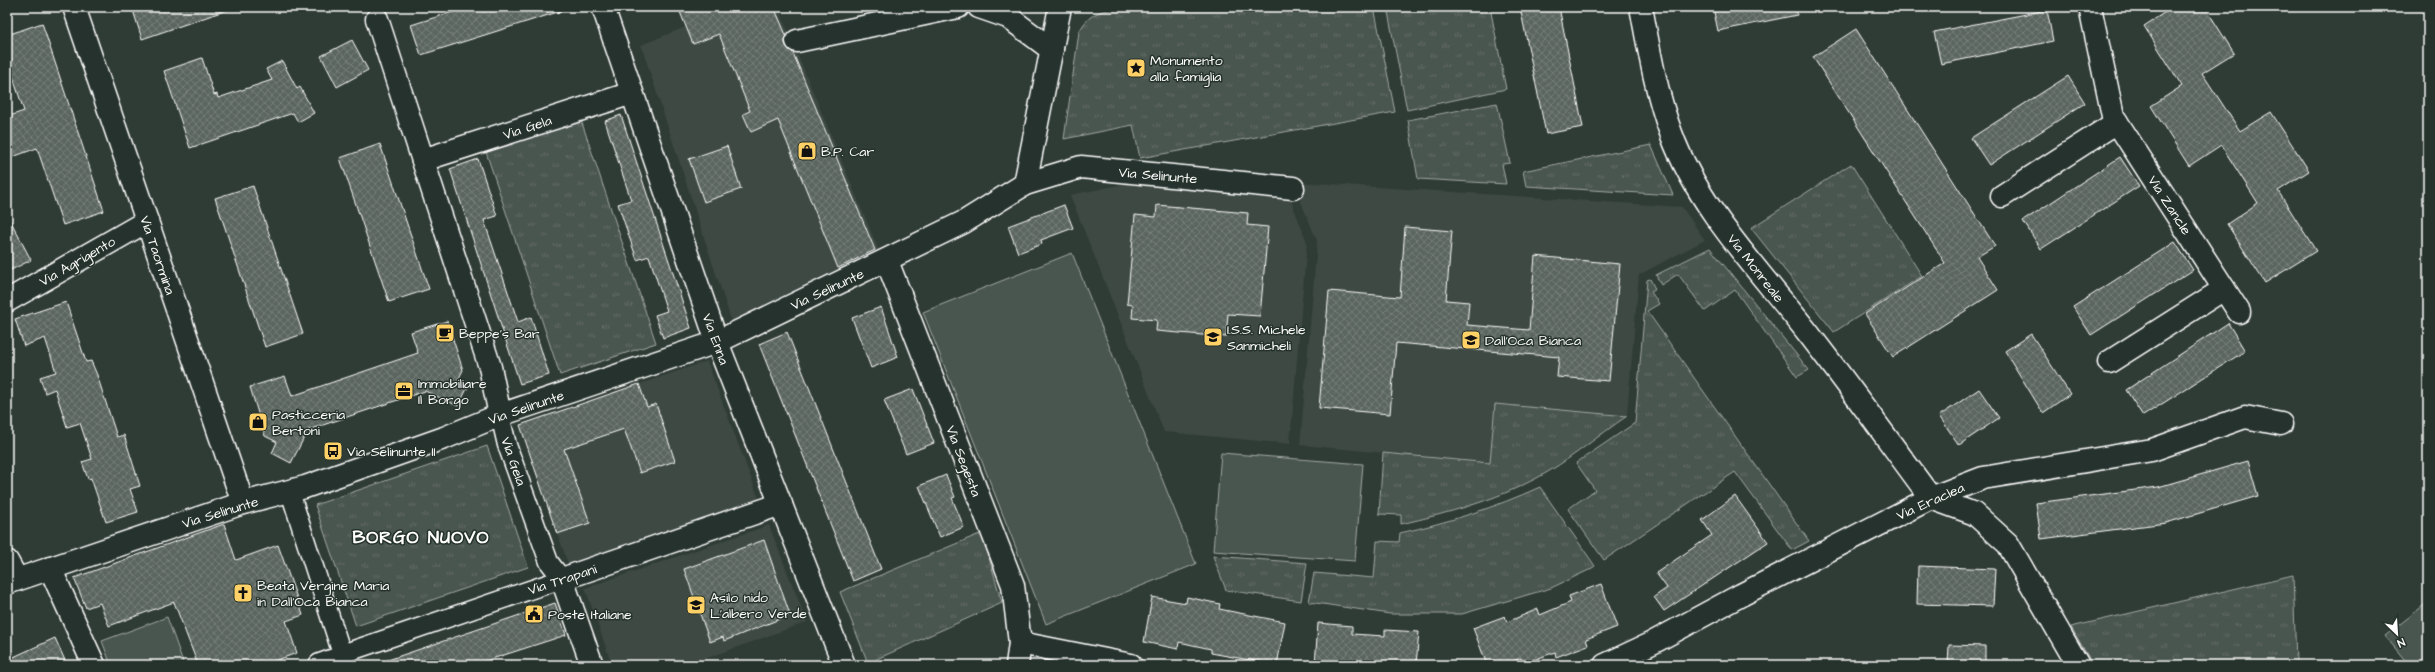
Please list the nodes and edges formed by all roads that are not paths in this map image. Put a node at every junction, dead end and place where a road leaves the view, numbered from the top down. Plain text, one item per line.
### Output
1 (74, 7) edge
2 (602, 7) edge
3 (958, 7) edge
4 (978, 7) edge
5 (1060, 7) edge
6 (1641, 7) edge
7 (2090, 7) edge
8 (377, 18) dead end
9 (797, 41) dead end
10 (1052, 50) junction
11 (632, 93) junction
12 (2117, 122) junction
13 (423, 160) junction
14 (1025, 184) junction
15 (1293, 188) dead end
16 (2002, 196) dead end
17 (147, 221) junction
18 (887, 261) junction
19 (2224, 288) junction
20 (7, 301) edge
21 (2239, 312) dead end
22 (716, 342) junction
23 (2109, 362) dead end
24 (500, 415) junction
25 (2281, 424) dead end
26 (290, 492) junction
27 (1931, 498) junction
28 (243, 502) junction
29 (781, 504) junction
30 (50, 568) junction
31 (10, 574) edge
32 (562, 579) junction
33 (1020, 643) junction
34 (333, 661) edge
35 (94, 665) edge
36 (592, 665) edge
37 (844, 665) edge
38 (1017, 665) edge
39 (1131, 665) edge
40 (1605, 665) edge
41 (2078, 665) edge

1 - 17 street, Via Taormina
2 - 11 street, Via Enna
3 - 9 street
4 - 10 street
5 - 10 street
6 - 27 street, Via Monreale
7 - 12 street, Via Zancle
8 - 13 street, Via Gela
10 - 14 street
11 - 13 street, Via Gela
11 - 22 street, Via Enna
12 - 16 street
12 - 19 street, Via Zancle
13 - 24 street, Via Gela
14 - 15 street, Via Selinunte
14 - 18 street, Via Selinunte
17 - 20 street, Via Agrigento
17 - 28 street, Via Taormina
18 - 22 street, Via Selinunte
18 - 33 street, Via Segesta
19 - 21 street, Via Zancle
19 - 23 street
22 - 24 street, Via Selinunte
22 - 29 street, Via Enna
24 - 26 street, Via Selinunte
24 - 32 street, Via Gela
25 - 27 street, Via Eraclea
26 - 28 street, Via Selinunte
26 - 34 street, Via Trapani
27 - 40 street, Via Eraclea
27 - 41 street
28 - 30 street, Via Selinunte
29 - 32 street, Via Trapani
29 - 37 street, Via Enna
30 - 31 street, Via Selinunte
30 - 35 street
32 - 34 street, Via Trapani
32 - 36 street, Via Gela
33 - 38 street, Via Segesta
33 - 39 street

